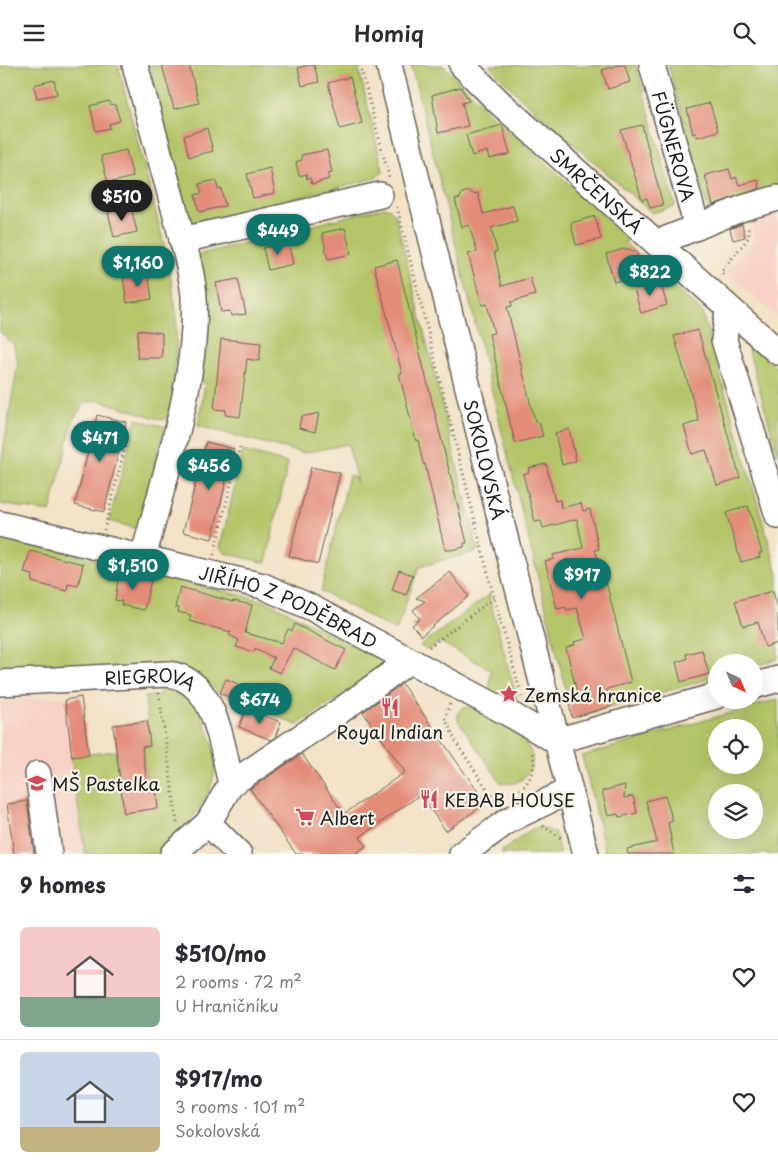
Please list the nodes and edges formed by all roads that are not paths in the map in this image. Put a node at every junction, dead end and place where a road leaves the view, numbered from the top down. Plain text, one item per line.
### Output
1 (135, 65) edge
2 (389, 65) edge
3 (462, 65) edge
4 (652, 65) edge
5 (389, 193) road end
6 (778, 198) edge
7 (696, 227) junction
8 (182, 240) junction
9 (657, 243) junction
10 (728, 309) junction
11 (778, 352) edge
12 (778, 516) edge
13 (0, 524) edge
14 (143, 557) junction
15 (409, 661) junction
16 (778, 679) edge
17 (0, 683) edge
18 (763, 683) edge
19 (708, 699) edge
20 (556, 741) junction
21 (38, 774) dead end
22 (231, 784) junction
23 (568, 791) junction
24 (208, 823) junction
25 (576, 848) edge
26 (478, 849) edge
27 (177, 850) edge
28 (49, 854) edge
29 (239, 854) edge

1 - 8 street
2 - 20 street, SOKOLOVSKÁ
3 - 9 street, SMRČENSKÁ
4 - 7 street, FÜGNEROVA
5 - 8 street
6 - 7 street
7 - 9 street
8 - 14 street
9 - 10 street, SMRČENSKÁ
10 - 11 street, SMRČENSKÁ
10 - 12 street
13 - 14 street, JIŘÍHO Z PODĚBRAD
14 - 15 street, JIŘÍHO Z PODĚBRAD
15 - 20 street, JIŘÍHO Z PODĚBRAD
15 - 22 street
16 - 18 street
17 - 22 street, RIEGROVA
19 - 20 street
20 - 23 street, SOKOLOVSKÁ
21 - 28 street
22 - 24 street
23 - 25 street, SOKOLOVSKÁ
23 - 26 street
24 - 27 street
24 - 29 street

